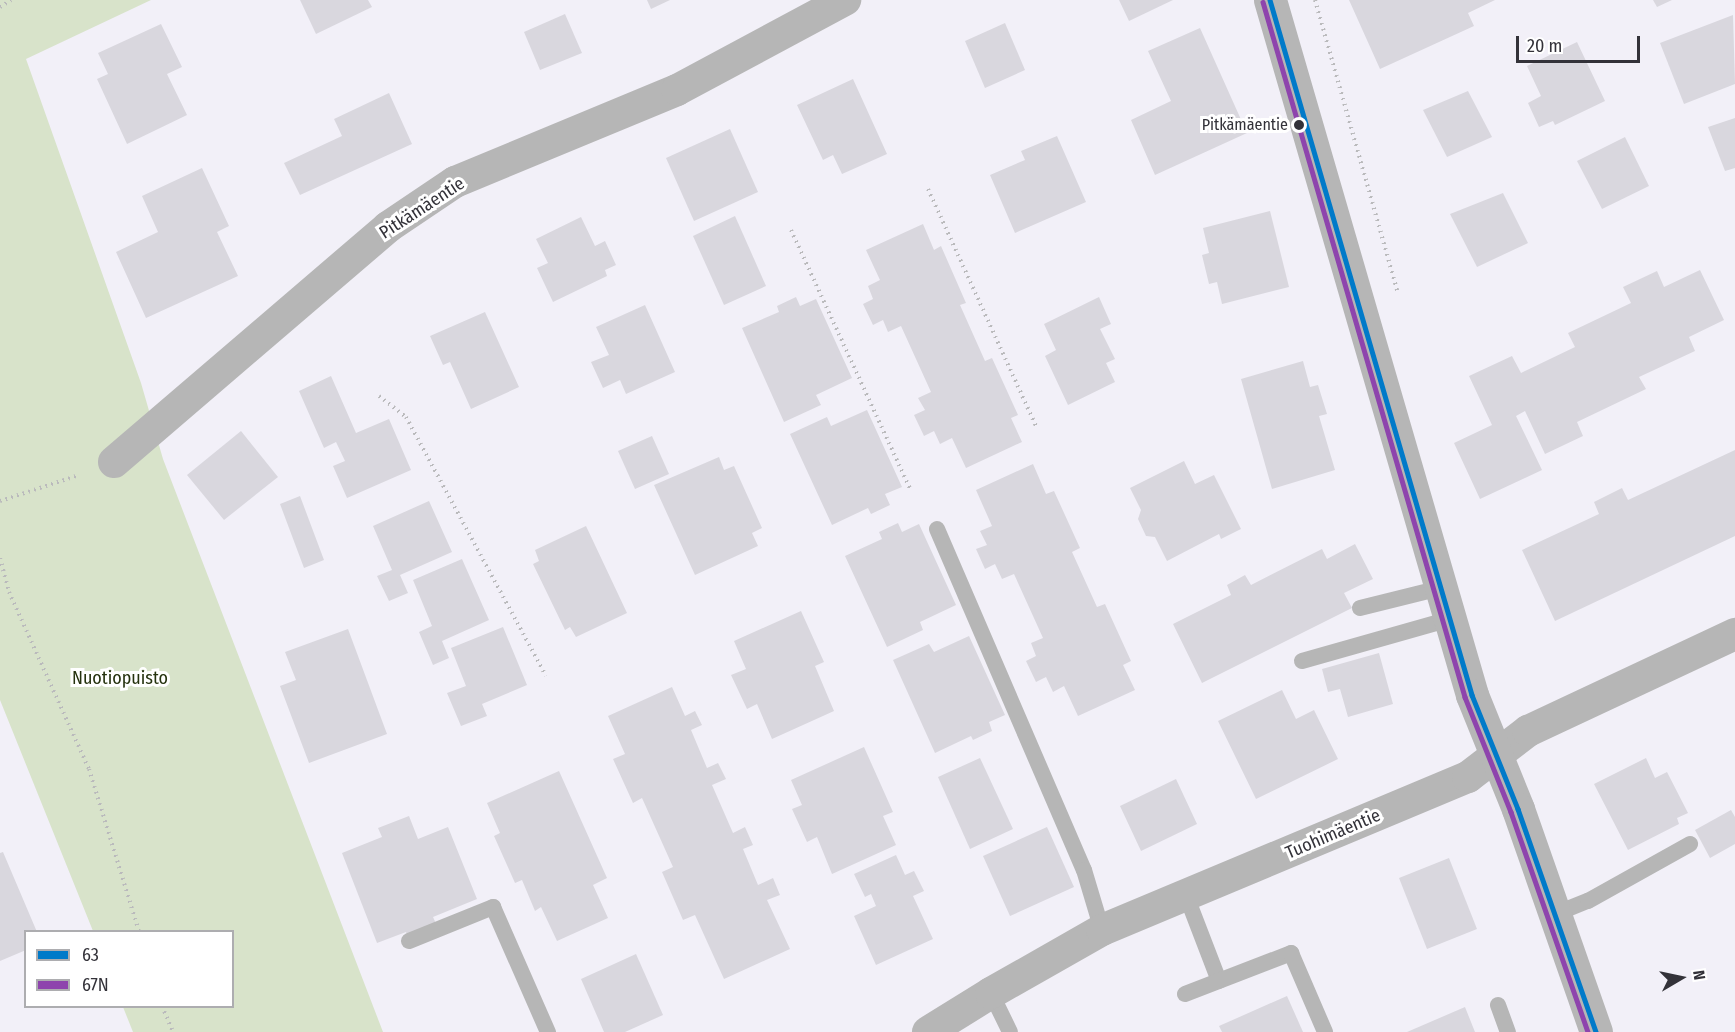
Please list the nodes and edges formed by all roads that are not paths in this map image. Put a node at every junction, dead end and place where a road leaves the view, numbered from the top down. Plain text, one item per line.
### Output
1 (845, 0) edge
2 (1270, 0) edge
3 (114, 462) road end
4 (936, 529) dead end
5 (1441, 588) junction
6 (1360, 608) dead end
7 (1450, 619) junction
8 (1735, 634) edge
9 (1302, 661) dead end
10 (1496, 753) junction
11 (1690, 844) dead end
12 (1186, 895) junction
13 (1555, 914) junction
14 (1102, 930) junction
15 (409, 941) dead end
16 (1219, 981) junction
17 (991, 993) junction
18 (1185, 994) dead end
19 (1498, 1005) dead end
20 (548, 1032) edge
21 (928, 1032) edge
22 (1010, 1032) edge
23 (1325, 1032) edge
24 (1508, 1032) edge
25 (1596, 1032) edge

1 - 3 street, Pitkämäentie
2 - 5 street
4 - 14 lane
5 - 6 lane
5 - 7 street
7 - 9 lane
7 - 10 street
8 - 10 street, Tuohimäentie
10 - 12 street, Tuohimäentie
10 - 13 street
11 - 13 lane
12 - 14 street, Tuohimäentie
12 - 16 lane
13 - 25 street
14 - 17 street, Tuohimäentie
15 - 20 lane
16 - 18 lane
16 - 23 lane
17 - 21 street, Tuohimäentie
17 - 22 lane
19 - 24 lane

